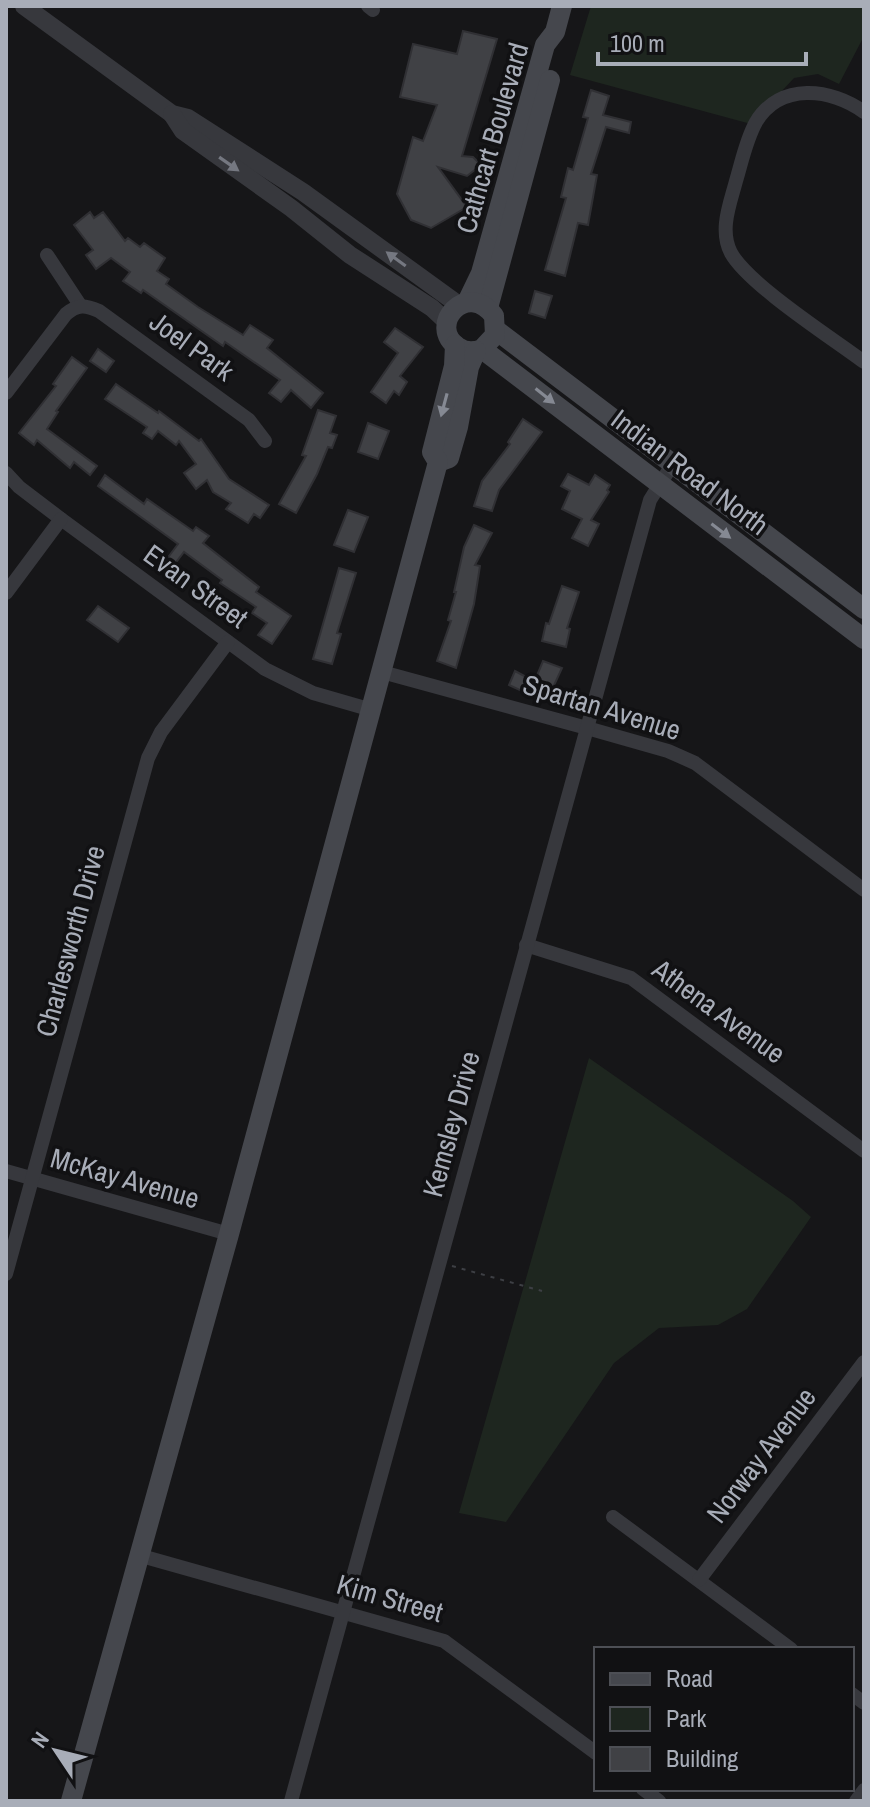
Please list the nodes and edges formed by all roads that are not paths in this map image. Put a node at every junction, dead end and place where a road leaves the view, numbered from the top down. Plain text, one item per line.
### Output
1 (24, 6) edge
2 (562, 6) edge
3 (555, 32) junction
4 (864, 112) edge
5 (47, 255) dead end
6 (80, 305) junction
7 (488, 308) junction
8 (458, 310) junction
9 (496, 330) junction
10 (455, 345) junction
11 (479, 350) junction
12 (864, 362) edge
13 (6, 393) edge
14 (265, 441) dead end
15 (438, 462) junction
16 (672, 465) junction
17 (6, 473) edge
18 (658, 485) junction
19 (61, 519) junction
20 (6, 593) edge
21 (864, 609) edge
22 (864, 639) edge
23 (228, 642) junction
24 (382, 672) junction
25 (372, 710) junction
26 (587, 728) junction
27 (864, 890) edge
28 (526, 945) junction
29 (864, 1151) edge
30 (6, 1171) edge
31 (32, 1179) junction
32 (229, 1234) junction
33 (6, 1274) edge
34 (864, 1362) edge
35 (613, 1517) dead end
36 (138, 1555) junction
37 (699, 1580) junction
38 (344, 1611) junction
39 (788, 1647) edge
40 (594, 1751) edge
41 (864, 1790) edge
42 (71, 1801) edge
43 (291, 1801) edge
44 (856, 1801) edge

1 - 8 street
2 - 3 main road
3 - 7 main road, Cathcart Boulevard
3 - 8 main road, Cathcart Boulevard
4 - 12 street
5 - 6 street
6 - 13 street
6 - 14 street, Joel Park
7 - 8 main road
7 - 9 main road
8 - 10 main road
9 - 11 main road
9 - 16 main road, Indian Road North
10 - 11 main road, Indian Road North
10 -> 15 main road
11 - 15 main road
11 -> 18 main road, Indian Road North
15 - 24 main road
16 - 18 street, Kemsley Drive
16 - 21 main road, Indian Road North
17 - 19 street, Evan Street
18 -> 22 main road, Indian Road North
18 - 26 street, Kemsley Drive
19 - 20 street
19 - 23 street, Evan Street
23 - 25 street, Evan Street
23 - 31 street, Charlesworth Drive
24 - 25 main road
24 - 26 street, Spartan Avenue
25 - 32 main road
26 - 27 street, Spartan Avenue
26 - 28 street, Kemsley Drive
28 - 29 street, Athena Avenue
28 - 38 street, Kemsley Drive
30 - 31 street, McKay Avenue
31 - 32 street, McKay Avenue
31 - 33 street, Charlesworth Drive
32 - 36 main road
34 - 37 street, Norway Avenue
35 - 37 street
36 - 38 street, Kim Street
36 - 42 main road
37 - 39 street
38 - 40 street, Kim Street
38 - 43 street, Kemsley Drive
41 - 44 street

